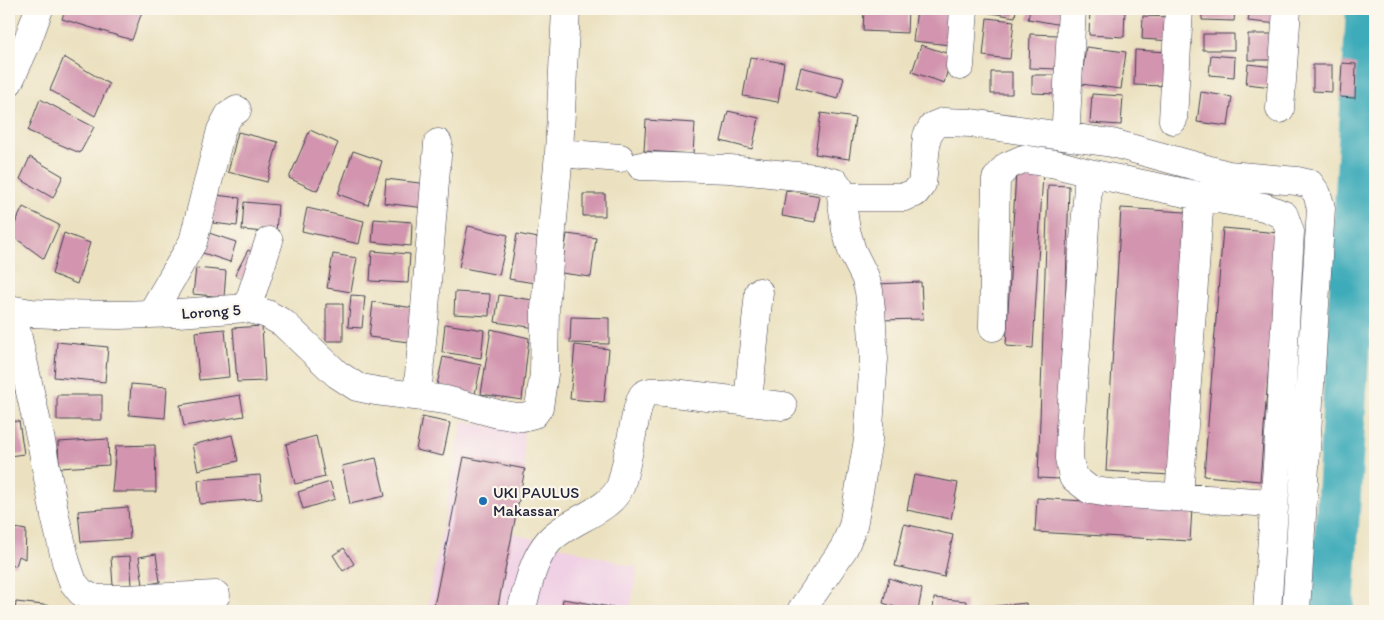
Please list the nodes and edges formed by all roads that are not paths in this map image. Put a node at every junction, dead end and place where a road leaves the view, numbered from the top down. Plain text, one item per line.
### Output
1 (39, 9) edge
2 (566, 9) edge
3 (964, 9) edge
4 (1072, 9) edge
5 (1179, 9) edge
6 (1287, 9) edge
7 (960, 66) dead end
8 (9, 82) edge
9 (1280, 109) dead end
10 (236, 110) dead end
11 (1173, 120) dead end
12 (1066, 122) dead end
13 (438, 143) dead end
14 (559, 153) junction
15 (1089, 173) junction
16 (1200, 196) junction
17 (842, 197) junction
18 (269, 242) dead end
19 (759, 292) dead end
20 (247, 308) junction
21 (11, 310) edge
22 (152, 314) junction
23 (993, 327) dead end
24 (417, 396) junction
25 (748, 401) junction
26 (783, 406) dead end
27 (1179, 497) junction
28 (1273, 503) junction
29 (216, 595) dead end
30 (123, 605) edge
31 (522, 611) edge
32 (801, 611) edge
33 (1266, 611) edge
34 (1296, 611) edge

1 - 8 street
2 - 14 street
3 - 7 street
4 - 12 street
5 - 11 street
6 - 9 street
10 - 22 street
13 - 24 street
14 - 17 street
14 - 24 street, Lorong 5
15 - 16 street
15 - 23 street
15 - 27 street
16 - 27 street
16 - 28 street
17 - 32 street
17 - 34 street
18 - 20 street
19 - 25 street
20 - 22 street, Lorong 5
20 - 24 street, Lorong 5
21 - 22 street, Lorong 5
21 - 30 street
25 - 26 street
25 - 31 street
27 - 28 street
28 - 33 street
29 - 30 street

